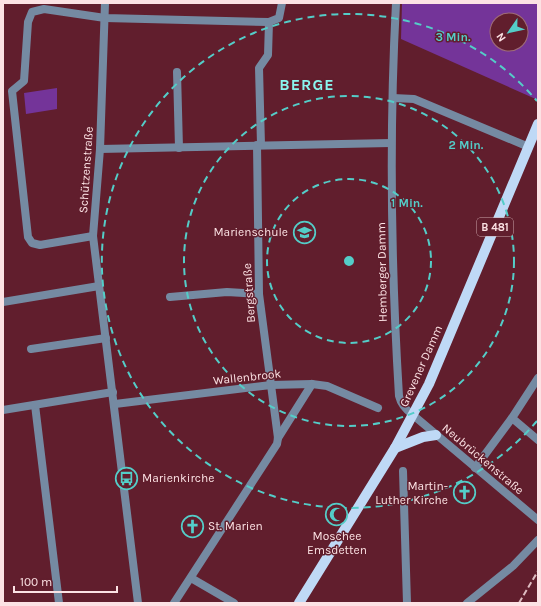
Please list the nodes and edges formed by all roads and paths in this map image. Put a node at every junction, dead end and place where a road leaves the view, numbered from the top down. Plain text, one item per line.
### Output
1 (105, 3) edge
2 (282, 3) edge
3 (396, 3) edge
4 (105, 18) junction
5 (269, 22) junction
6 (177, 72) dead end
7 (393, 98) junction
8 (538, 124) edge
9 (391, 143) junction
10 (259, 145) junction
11 (529, 147) junction
12 (178, 148) junction
13 (100, 150) junction
14 (93, 236) junction
15 (99, 286) junction
16 (259, 294) junction
17 (170, 297) dead end
18 (3, 302) edge
19 (106, 338) junction
20 (31, 349) dead end
21 (538, 380) edge
22 (312, 384) junction
23 (271, 385) junction
24 (113, 392) junction
25 (114, 404) junction
26 (35, 405) junction
27 (378, 408) dead end
28 (3, 410) edge
29 (413, 415) junction
30 (512, 418) junction
31 (436, 435) junction
32 (278, 438) junction
33 (538, 440) edge
34 (395, 448) junction
35 (475, 468) junction
36 (403, 471) dead end
37 (538, 520) edge
38 (538, 540) edge
39 (192, 578) junction
40 (59, 603) edge
41 (138, 603) edge
42 (174, 603) edge
43 (234, 603) edge
44 (299, 603) edge
45 (407, 603) edge
46 (467, 603) edge

1 - 4 street, Schützenstraße
2 - 5 street
3 - 7 street, Hemberger Damm
4 - 5 street
4 - 13 street, Schützenstraße
4 - 14 street
5 - 10 street, Bergstraße
6 - 12 street
7 - 9 street, Hemberger Damm
7 - 11 street
8 - 11 main road, Grevener Damm / B 481
9 - 10 street
9 - 29 street, Hemberger Damm
10 - 12 street
10 - 16 street, Bergstraße
11 - 29 main road, Grevener Damm / B 481
12 - 13 street
13 - 14 street, Schützenstraße
14 - 15 street, Schützenstraße
15 - 18 street
15 - 19 street, Schützenstraße
16 - 17 street
16 - 23 street, Bergstraße
19 - 20 street
19 - 24 street, Schützenstraße
21 - 30 street
22 - 23 street, Wallenbrook
22 - 27 street, Wallenbrook
22 - 32 street
23 - 25 street, Wallenbrook
23 - 32 street, Bergstraße
24 - 25 street, Schützenstraße
24 - 26 street
25 - 41 street, Schützenstraße
26 - 28 street
26 - 40 street
29 - 31 street, Neubrückenstraße
29 - 34 main road, Grevener Damm / B 481
30 - 33 street
30 - 35 street
31 - 34 main road
31 - 35 street, Neubrückenstraße
32 - 39 street
34 - 44 main road, Grevener Damm / B 481
35 - 37 street, Neubrückenstraße
36 - 45 street
38 - 46 street
39 - 42 street
39 - 43 street

